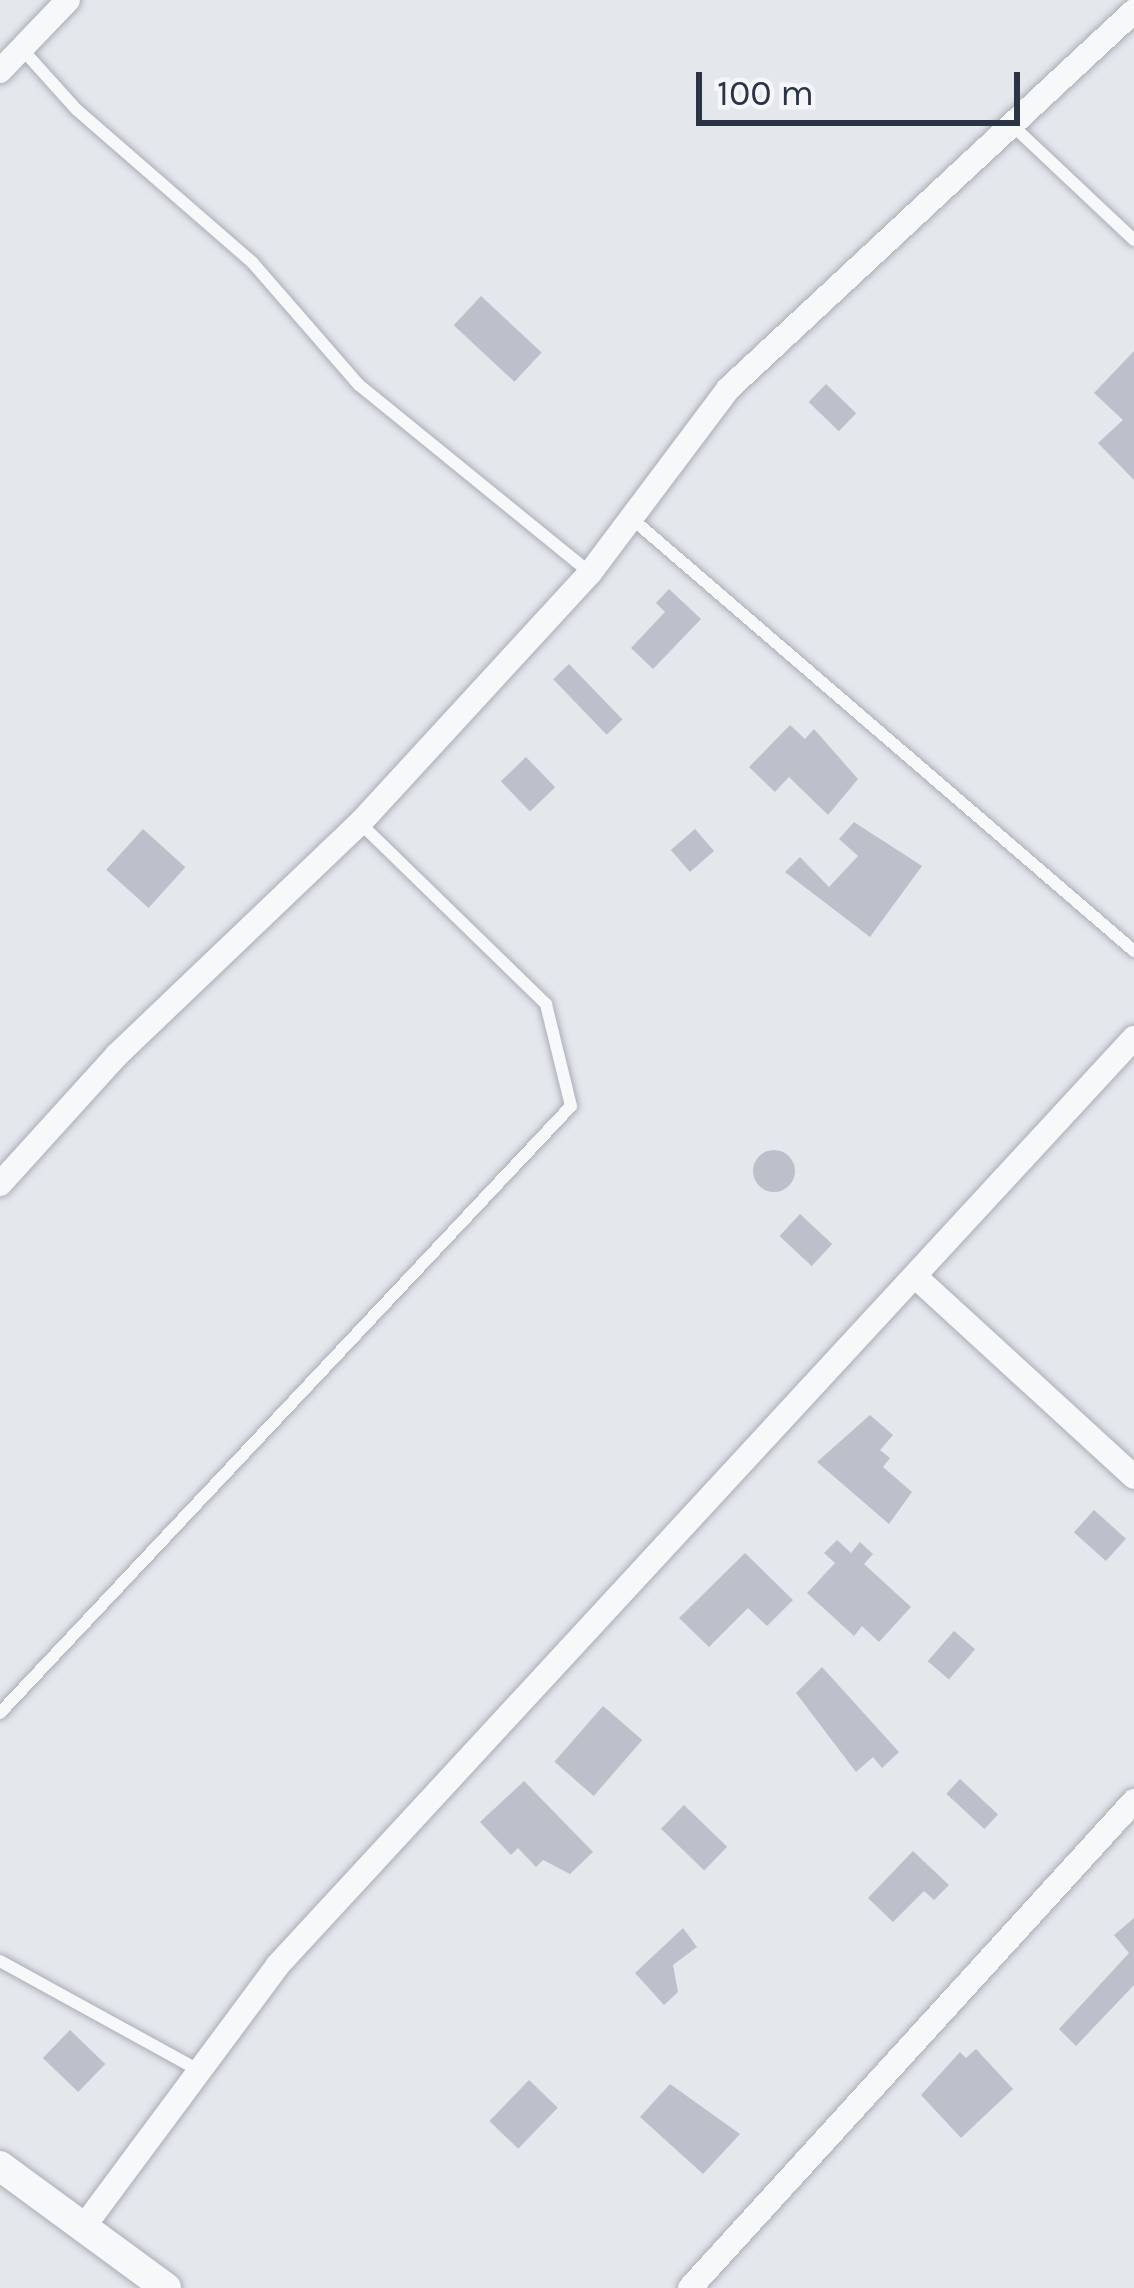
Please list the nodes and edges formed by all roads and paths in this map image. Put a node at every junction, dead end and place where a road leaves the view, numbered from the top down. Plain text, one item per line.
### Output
1 (68, 0) edge
2 (1134, 11) edge
3 (21, 48) junction
4 (0, 70) edge
5 (1013, 126) junction
6 (1134, 240) edge
7 (629, 516) junction
8 (590, 573) junction
9 (360, 824) junction
10 (1134, 951) edge
11 (1134, 1038) edge
12 (0, 1184) edge
13 (918, 1280) junction
14 (1134, 1477) edge
15 (0, 1713) edge
16 (1134, 1801) edge
17 (0, 1961) edge
18 (203, 2073) junction
19 (0, 2166) edge
20 (85, 2225) junction
21 (166, 2288) edge
22 (690, 2288) edge

1 - 3 street
2 - 5 street
3 - 4 street
3 - 8 lane
5 - 6 lane
5 - 7 street
7 - 8 street
7 - 10 lane
8 - 9 street
9 - 12 street
9 - 15 lane
11 - 13 street
13 - 14 street
13 - 18 street
16 - 22 street
17 - 18 lane
18 - 20 street
19 - 20 street
20 - 21 street

